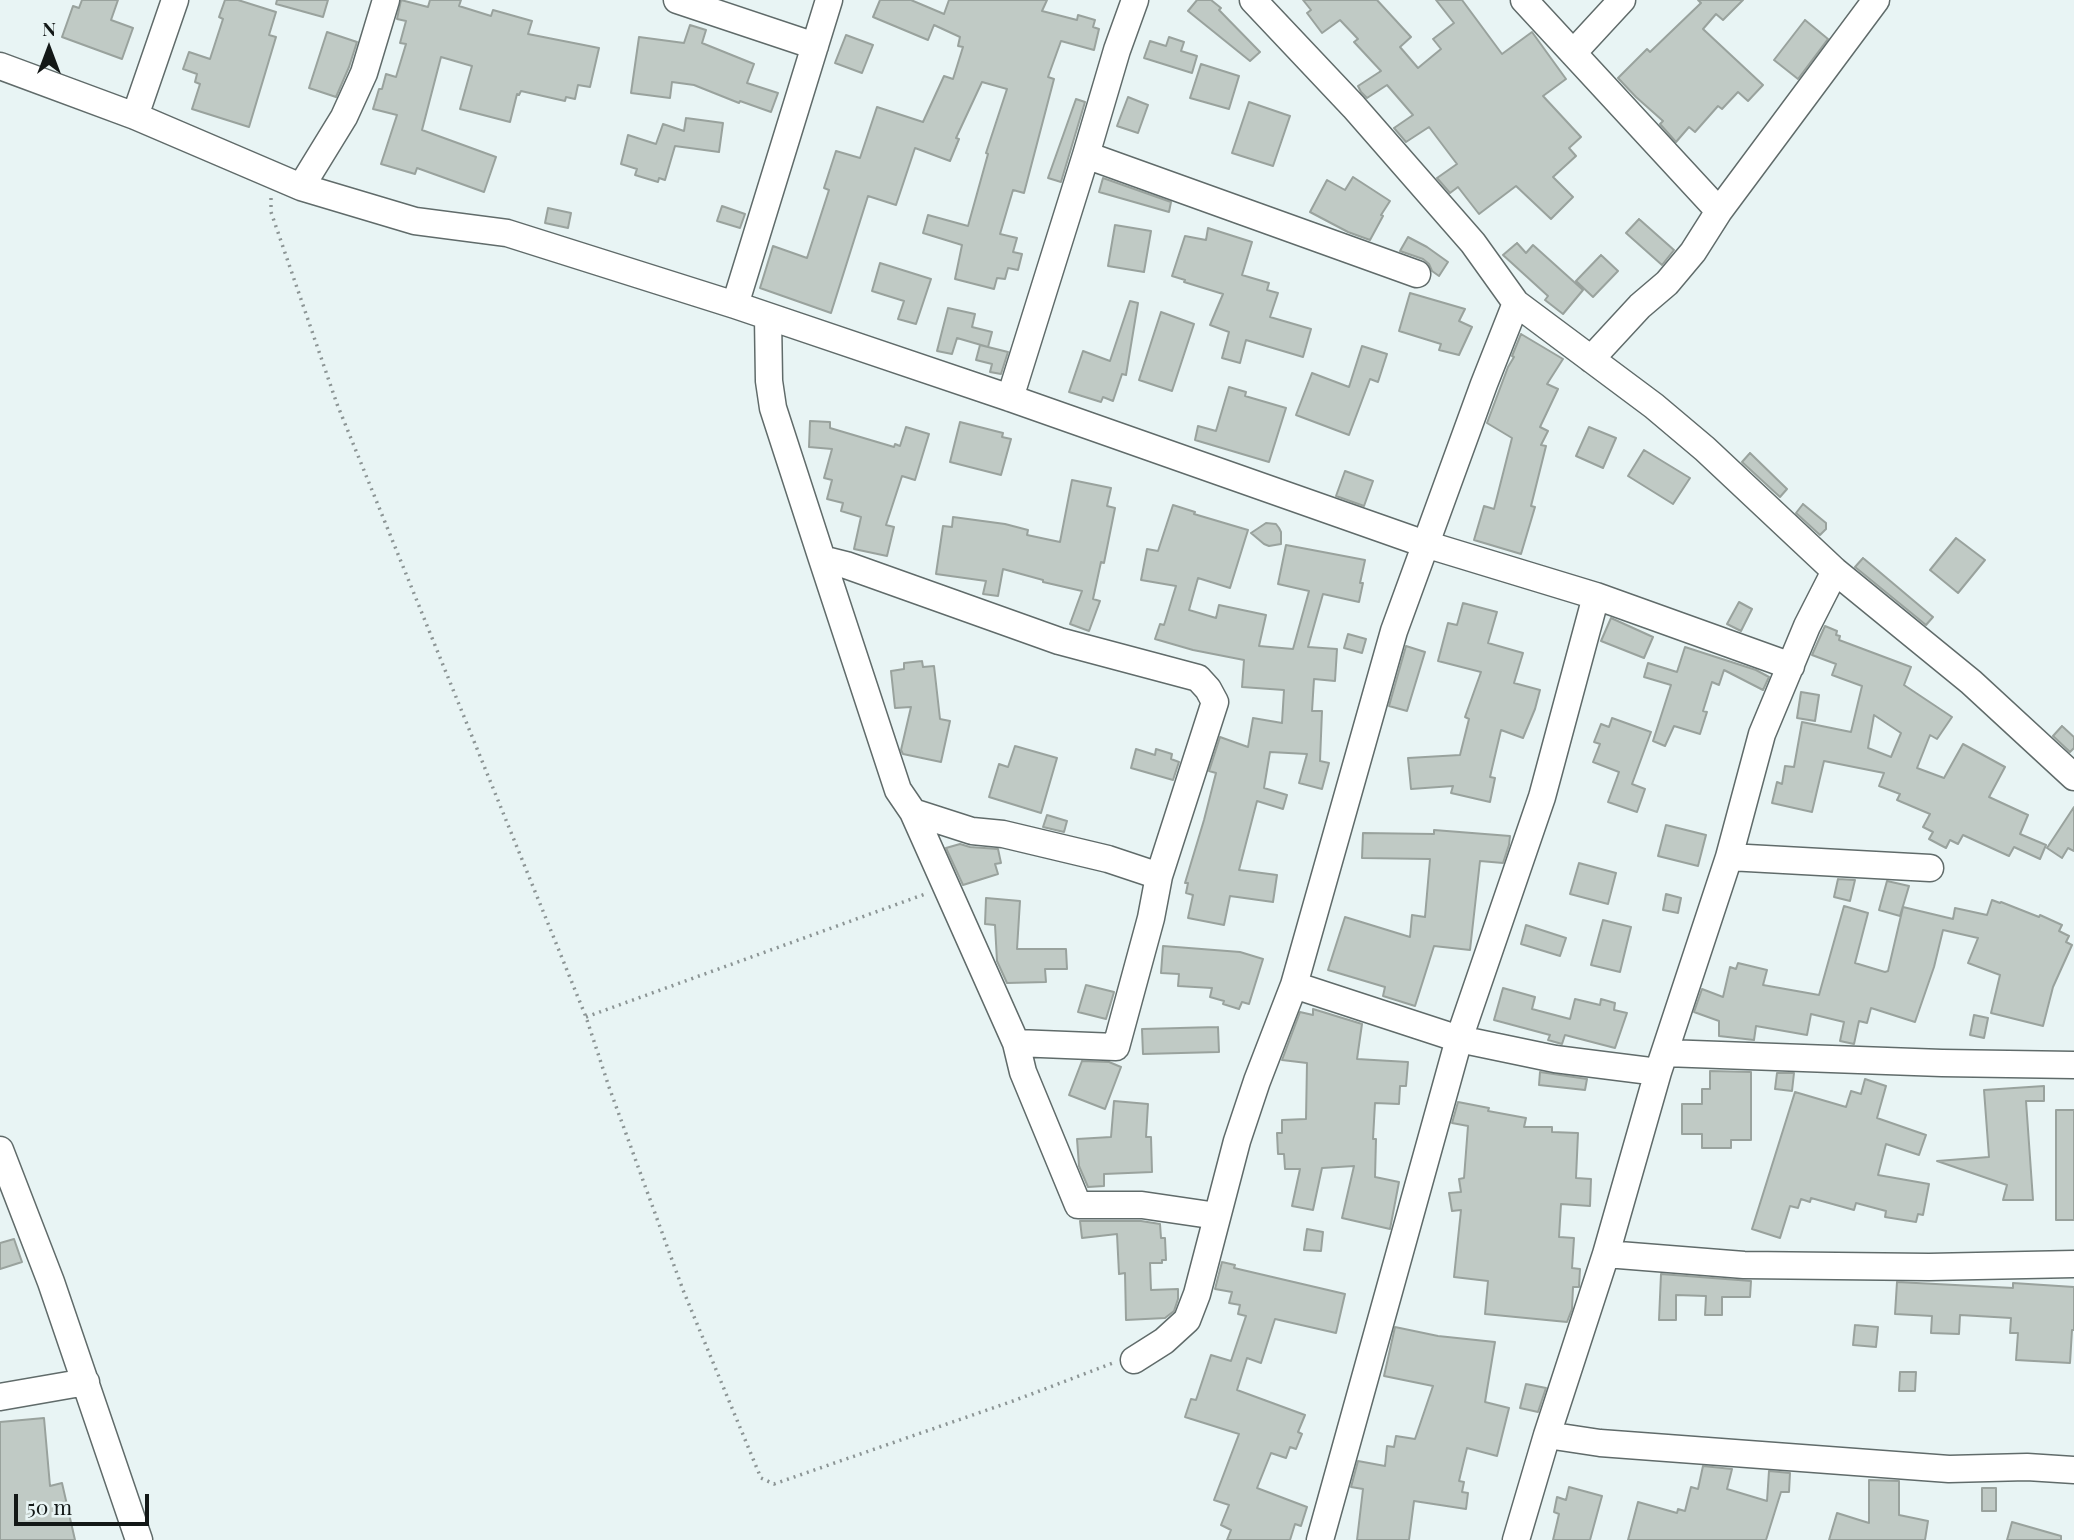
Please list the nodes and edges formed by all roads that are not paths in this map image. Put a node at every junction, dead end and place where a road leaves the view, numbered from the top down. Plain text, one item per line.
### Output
1 (175, 0) edge
2 (386, 0) edge
3 (677, 0) edge
4 (829, 0) edge
5 (1135, 0) edge
6 (1622, 0) edge
7 (1876, 0) edge
8 (1529, 2) edge
9 (1266, 4) edge
10 (815, 46) junction
11 (1573, 53) junction
12 (0, 66) edge
13 (135, 116) junction
14 (1086, 155) junction
15 (301, 187) junction
16 (1719, 211) junction
17 (1417, 274) dead end
18 (1516, 303) junction
19 (735, 305) junction
20 (768, 317) junction
21 (1591, 359) junction
22 (1010, 398) junction
23 (1425, 544) junction
24 (822, 559) junction
25 (1835, 571) junction
26 (1596, 596) junction
27 (1791, 666) junction
28 (2074, 777) edge
29 (913, 812) junction
30 (1729, 858) junction
31 (1930, 868) dead end
32 (1159, 876) junction
33 (1294, 985) junction
34 (1459, 1039) junction
35 (1017, 1043) junction
36 (1661, 1062) junction
37 (2074, 1065) edge
38 (0, 1150) edge
39 (1217, 1216) junction
40 (1606, 1254) junction
41 (2074, 1264) edge
42 (1134, 1360) road end
43 (86, 1382) junction
44 (0, 1397) edge
45 (1547, 1435) junction
46 (2074, 1470) edge
47 (139, 1540) edge
48 (1320, 1540) edge
49 (1516, 1540) edge

1 - 13 street
2 - 15 street
3 - 10 street
4 - 10 street
5 - 14 street
6 - 11 street
7 - 16 street
8 - 11 street
9 - 18 street
10 - 19 street
11 - 16 street
12 - 13 street
13 - 15 street
14 - 17 street
14 - 22 street
15 - 19 street
16 - 21 street
18 - 21 street
18 - 23 street
19 - 20 street
20 - 22 street
20 - 24 street
21 - 25 street
22 - 23 street
23 - 26 street
23 - 33 street
24 - 29 street
24 - 32 street
25 - 27 street
25 - 28 street
26 - 27 street
26 - 34 street
27 - 30 street
29 - 32 street
29 - 35 street
30 - 31 street
30 - 36 street
32 - 35 street
33 - 34 street
33 - 39 street
34 - 36 street
34 - 48 street
35 - 39 street
36 - 37 street
36 - 40 street
38 - 43 street
39 - 42 street
40 - 41 street
40 - 45 street
43 - 44 street
43 - 47 street
45 - 46 street
45 - 49 street

